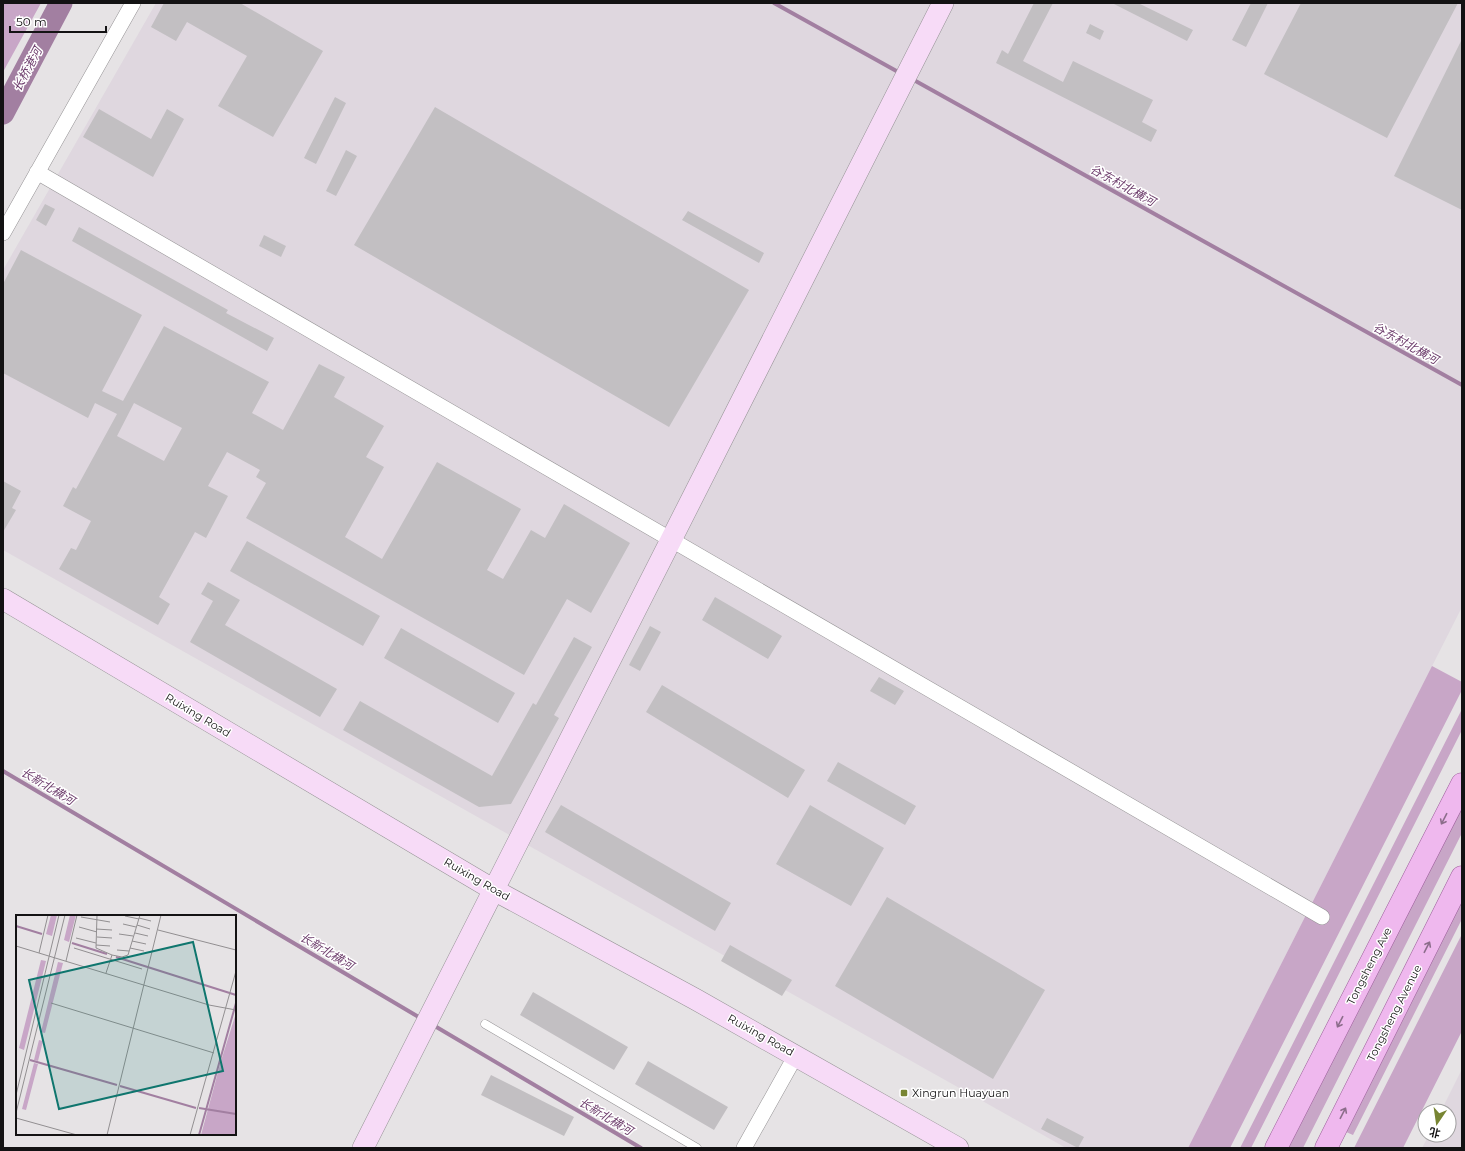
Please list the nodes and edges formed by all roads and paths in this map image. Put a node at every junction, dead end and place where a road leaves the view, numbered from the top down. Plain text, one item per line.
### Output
1 (133, 3) edge
2 (943, 3) edge
3 (38, 172) junction
4 (3, 233) edge
5 (670, 538) junction
6 (3, 599) edge
7 (1462, 784) edge
8 (1462, 877) edge
9 (494, 890) junction
10 (1322, 917) dead end
11 (485, 1024) dead end
12 (796, 1055) junction
13 (363, 1148) edge
14 (697, 1148) edge
15 (744, 1148) edge
16 (958, 1148) edge
17 (1276, 1148) edge
18 (1326, 1148) edge

1 - 3 street
2 - 5 street
3 - 4 street
3 - 5 street
5 - 9 street
5 - 10 street
6 - 9 street, Ruixing Road
7 -> 17 main road, Tongsheng Ave
18 -> 8 main road, Tongsheng Avenue
9 - 12 street, Ruixing Road
9 - 13 street
11 - 14 lane
12 - 15 street
12 - 16 street, Ruixing Road

